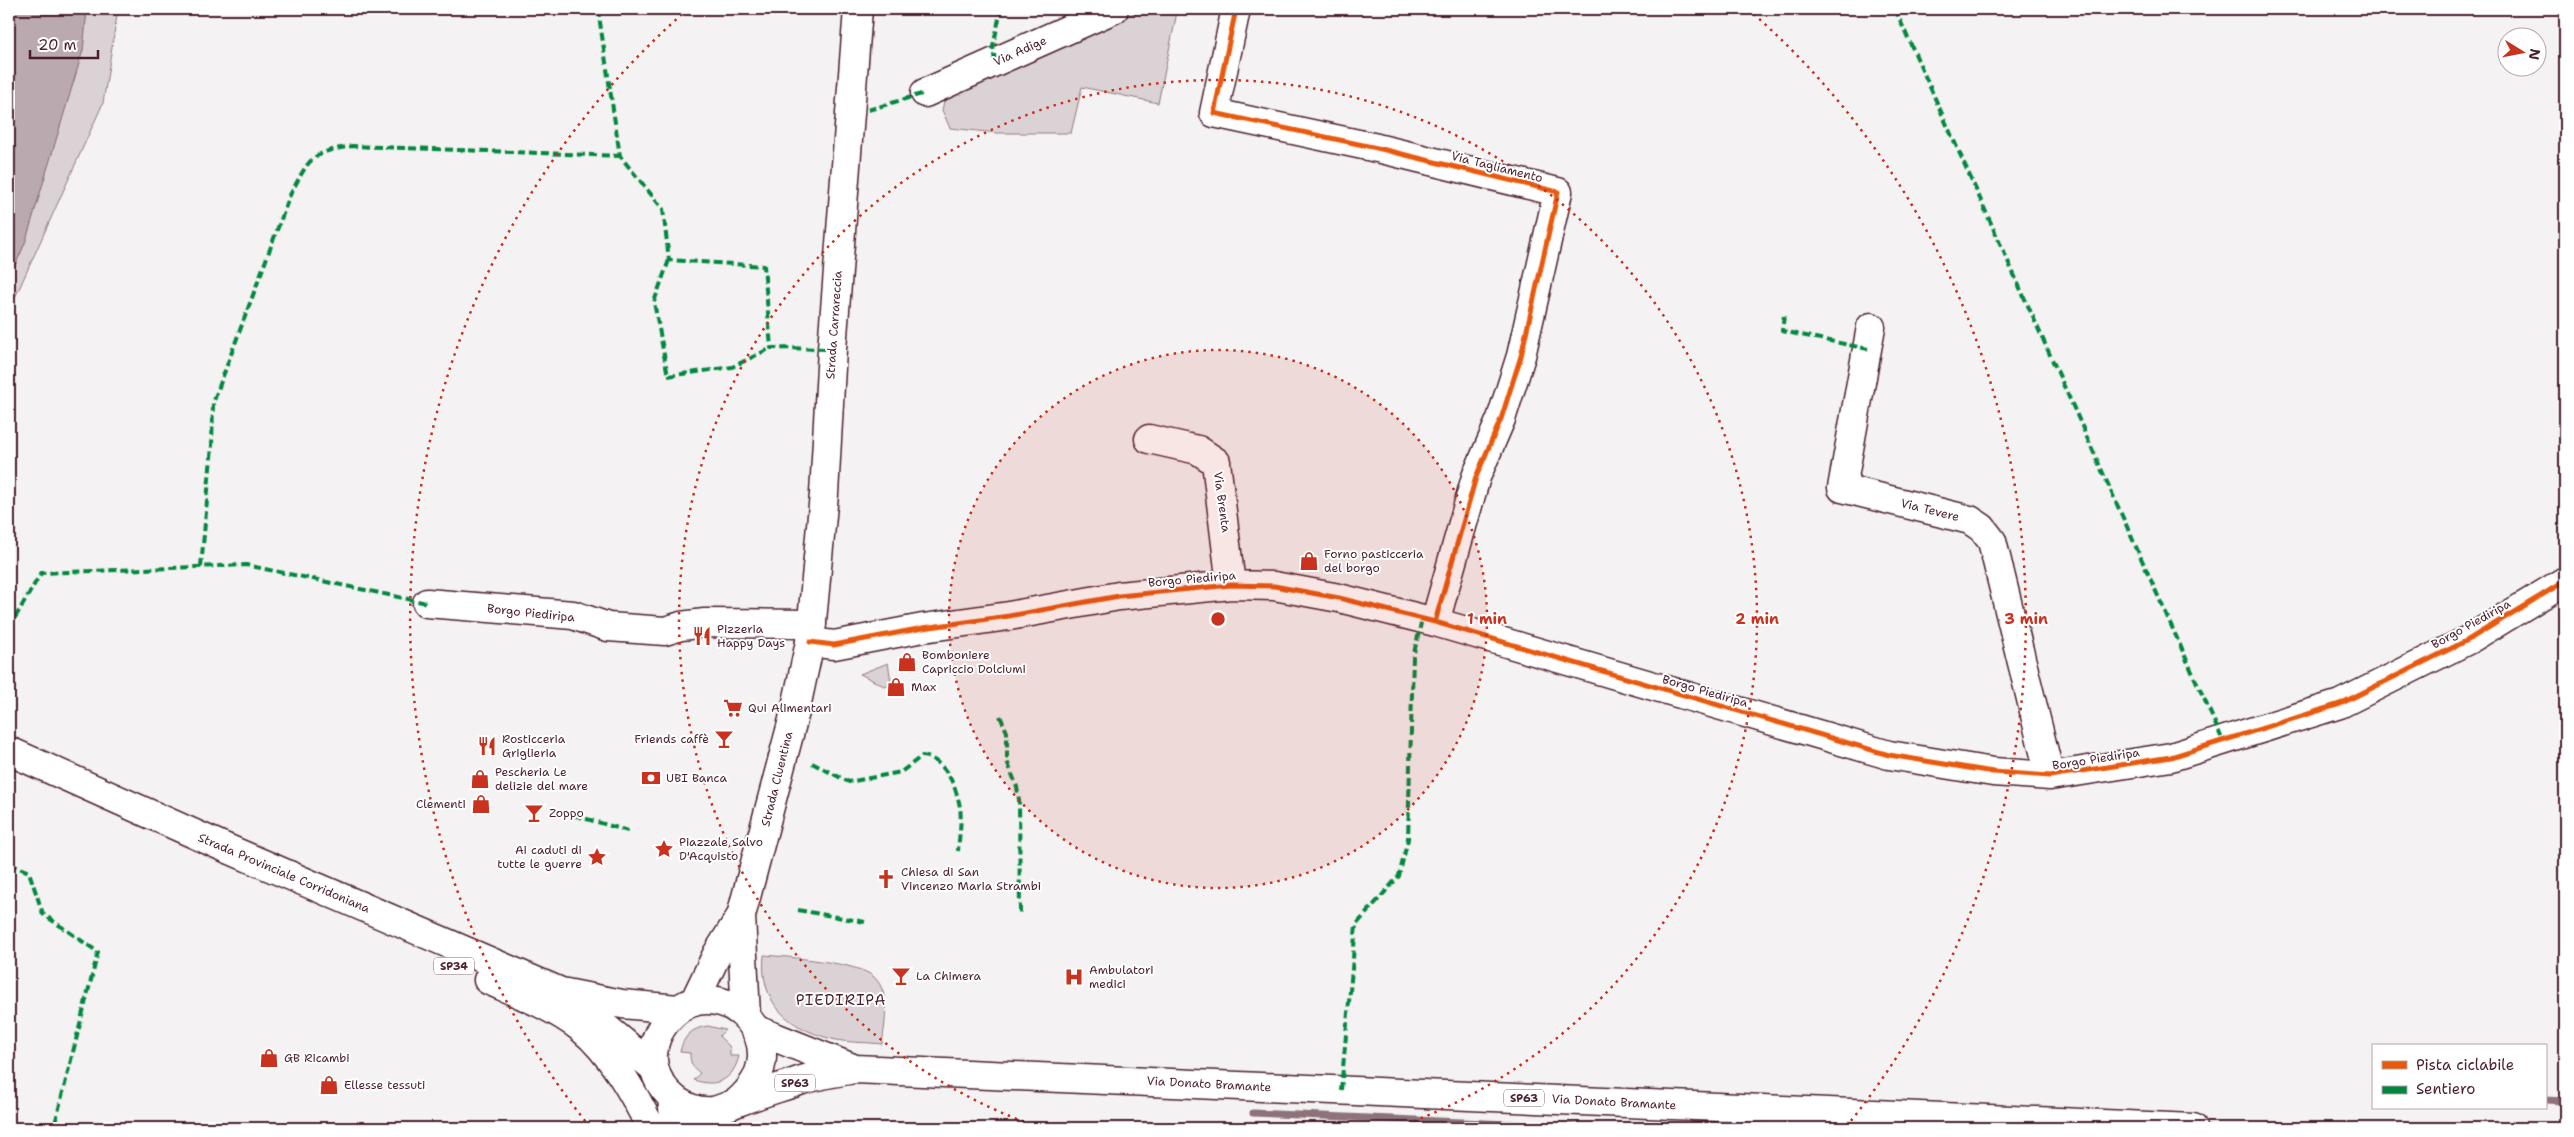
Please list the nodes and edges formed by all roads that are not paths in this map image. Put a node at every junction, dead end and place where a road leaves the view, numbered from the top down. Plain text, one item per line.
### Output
1 (858, 9) edge
2 (1236, 9) edge
3 (1110, 10) edge
4 (925, 92) dead end
5 (1871, 327) dead end
6 (1149, 439) dead end
7 (2565, 581) edge
8 (1231, 585) junction
9 (427, 603) dead end
10 (1435, 622) junction
11 (811, 633) junction
12 (9, 751) edge
13 (2050, 776) junction
14 (219, 845) junction
15 (742, 916) junction
16 (561, 992) junction
17 (686, 1006) junction
18 (751, 1023) junction
19 (654, 1068) junction
20 (855, 1069) junction
21 (672, 1097) junction
22 (729, 1113) edge
23 (652, 1128) edge
24 (674, 1128) edge
25 (2193, 1128) edge

1 - 11 main road, Strada Carrareccia
2 - 10 main road, Via Tagliamento
3 - 4 main road, Via Adige
5 - 13 main road, Via Tevere
6 - 8 main road, Via Brenta
7 - 13 main road, Borgo Piediripa
8 - 10 main road, Borgo Piediripa
8 - 11 main road, Borgo Piediripa
9 - 11 main road, Borgo Piediripa
10 - 13 main road, Borgo Piediripa
11 - 15 main road, Strada Cluentina
12 - 14 main road, Strada Provinciale Corridoniana / SP34
14 - 16 main road, Strada Provinciale Corridoniana / SP34
14 - 23 main road, SP34
15 - 17 main road, Strada Cluentina
15 - 18 main road, Strada Cluentina
16 - 17 main road, Strada Provinciale Corridoniana / SP34
16 - 19 main road, Strada Provinciale Corridoniana / SP34
17 - 18 main road
17 - 19 main road
18 - 20 main road, Via Donato Bramante / SP63
18 - 22 main road
19 - 21 main road
20 - 22 main road, Via Donato Bramante / SP63
20 - 25 main road, Via Donato Bramante / SP63
21 - 22 main road
21 - 24 main road

